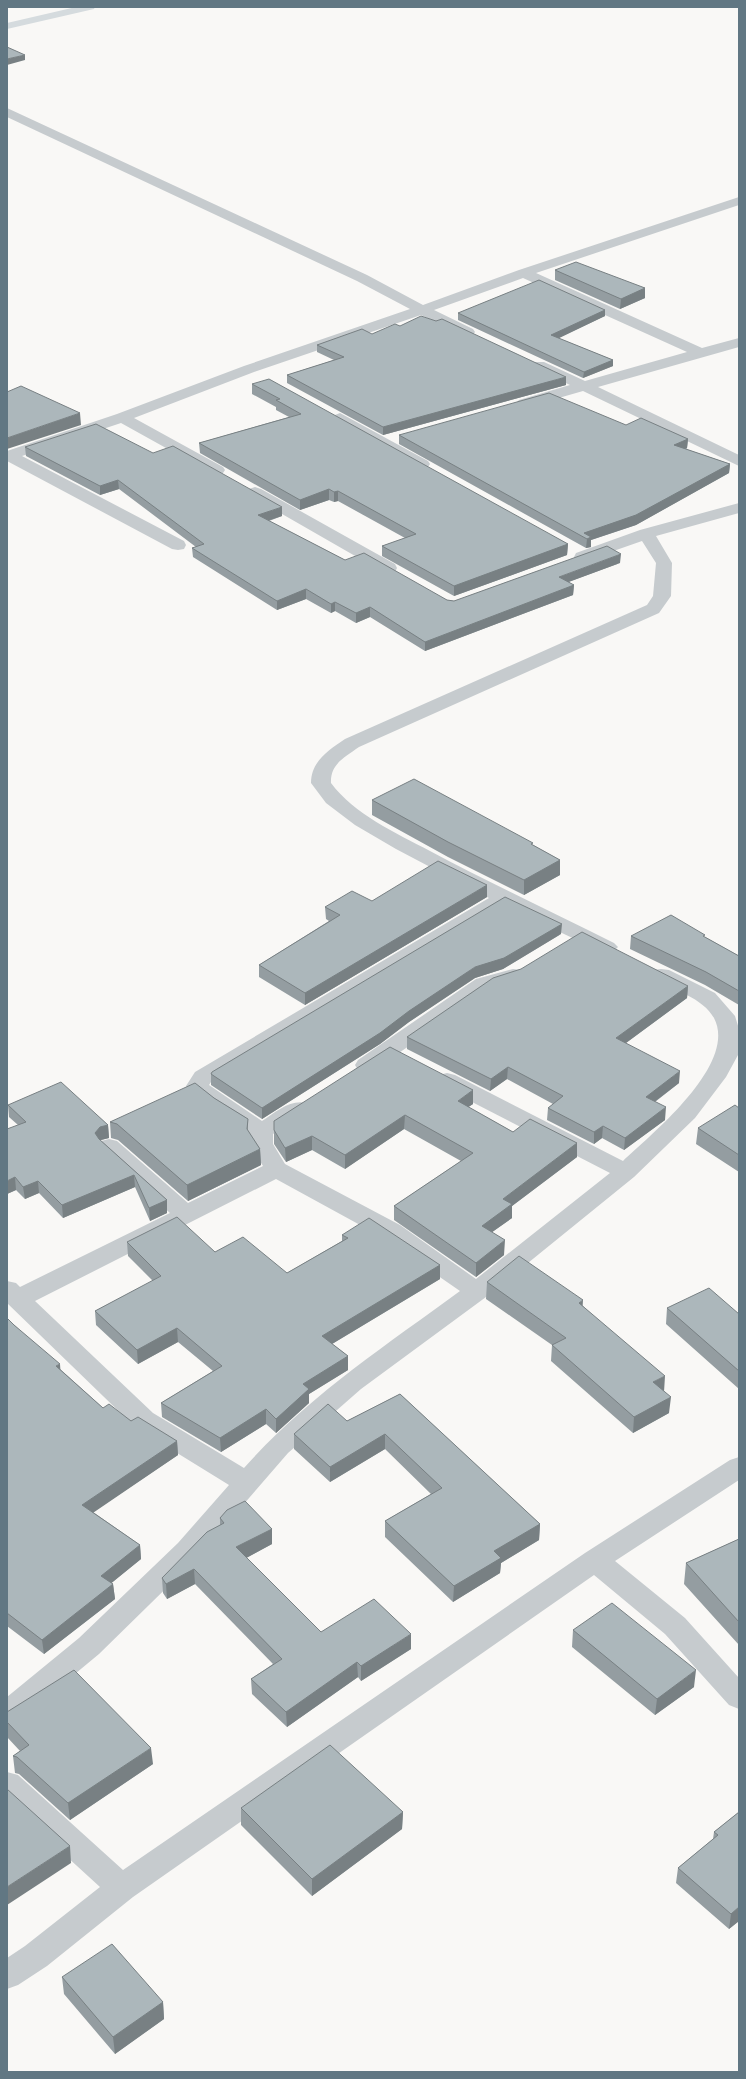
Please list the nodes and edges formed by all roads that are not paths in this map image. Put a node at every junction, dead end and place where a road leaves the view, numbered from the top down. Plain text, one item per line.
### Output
1 (90, 7) edge
2 (7, 26) edge
3 (7, 112) edge
4 (739, 201) edge
5 (524, 273) junction
6 (422, 310) junction
7 (478, 337) edge
8 (739, 342) edge
9 (701, 353) junction
10 (527, 360) edge
11 (249, 368) junction
12 (268, 379) edge
13 (584, 386) junction
14 (509, 407) edge
15 (328, 412) edge
16 (122, 417) junction
17 (406, 436) edge
18 (383, 442) junction
19 (7, 455) edge
20 (739, 461) edge
21 (432, 470) edge
22 (739, 508) edge
23 (646, 534) junction
24 (178, 545) dead end
25 (575, 555) dead end
26 (405, 577) edge
27 (505, 897) junction
28 (581, 933) junction
29 (562, 945) edge
30 (531, 964) edge
31 (389, 1050) junction
32 (410, 1061) edge
33 (431, 1072) edge
34 (349, 1076) edge
35 (316, 1097) edge
36 (262, 1131) junction
37 (109, 1146) edge
38 (276, 1169) junction
39 (626, 1172) junction
40 (187, 1215) junction
41 (477, 1291) junction
42 (12, 1294) edge
43 (739, 1467) edge
44 (247, 1483) junction
45 (595, 1560) junction
46 (739, 1697) edge
47 (7, 1714) edge
48 (7, 1784) edge
49 (122, 1888) junction
50 (7, 1975) edge

1 - 2 street
3 - 6 street
4 - 5 street
5 - 6 street
5 - 9 street
6 - 7 street
6 - 11 street
8 - 9 street
9 - 13 street
10 - 13 street
11 - 12 street
11 - 16 street
13 - 14 street
13 - 20 street
15 - 18 street
16 - 19 street
16 - 26 street
17 - 18 street
18 - 21 street
19 - 24 street
22 - 23 street
23 - 25 street
23 - 27 street
27 - 28 street
27 - 36 street
28 - 29 street
28 - 39 street
30 - 31 street
31 - 32 street
31 - 34 street
33 - 39 street
35 - 36 street
36 - 38 street
37 - 40 street
38 - 40 street
38 - 41 street
39 - 41 street
40 - 42 street
41 - 44 street
42 - 44 street
43 - 45 street
44 - 47 street
45 - 46 street
45 - 49 street
48 - 49 street
49 - 50 street

